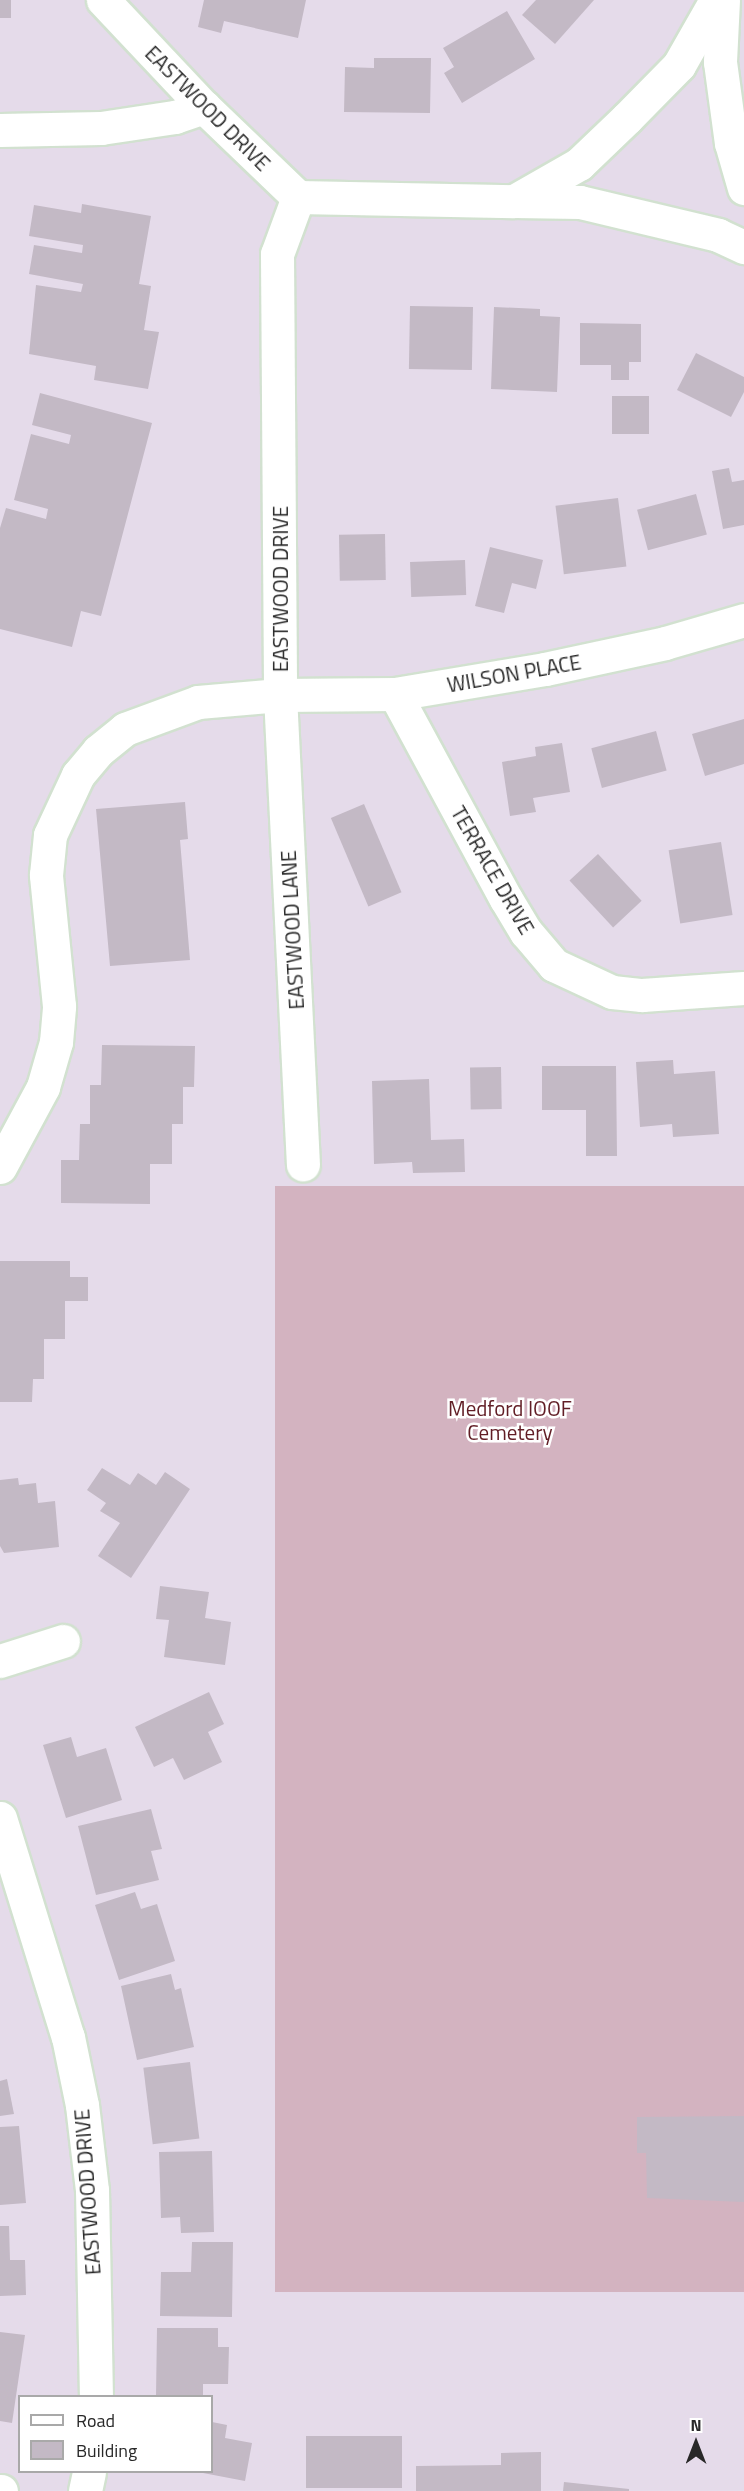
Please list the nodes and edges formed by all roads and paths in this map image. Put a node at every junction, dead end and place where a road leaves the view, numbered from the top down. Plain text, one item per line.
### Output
1 (103, 0) edge
2 (716, 0) edge
3 (723, 0) edge
4 (204, 107) junction
5 (0, 130) edge
6 (744, 188) edge
7 (298, 197) junction
8 (514, 201) junction
9 (744, 247) edge
10 (744, 620) edge
11 (395, 694) junction
12 (280, 695) junction
13 (744, 988) edge
14 (303, 1164) dead end
15 (0, 1167) edge
16 (63, 1641) dead end
17 (0, 1661) edge
18 (0, 1818) edge
19 (96, 2395) edge
20 (89, 2473) edge
21 (85, 2491) edge

1 - 4 street, EASTWOOD DRIVE
2 - 8 street
3 - 6 street
4 - 5 street
4 - 7 street, EASTWOOD DRIVE
7 - 8 street
7 - 12 street, EASTWOOD DRIVE
8 - 9 street
10 - 11 street, WILSON PLACE
11 - 12 street, WILSON PLACE
11 - 13 street, TERRACE DRIVE
12 - 14 street, EASTWOOD LANE
12 - 15 street, EASTWOOD DRIVE
16 - 17 street
18 - 19 street, EASTWOOD DRIVE
20 - 21 street

